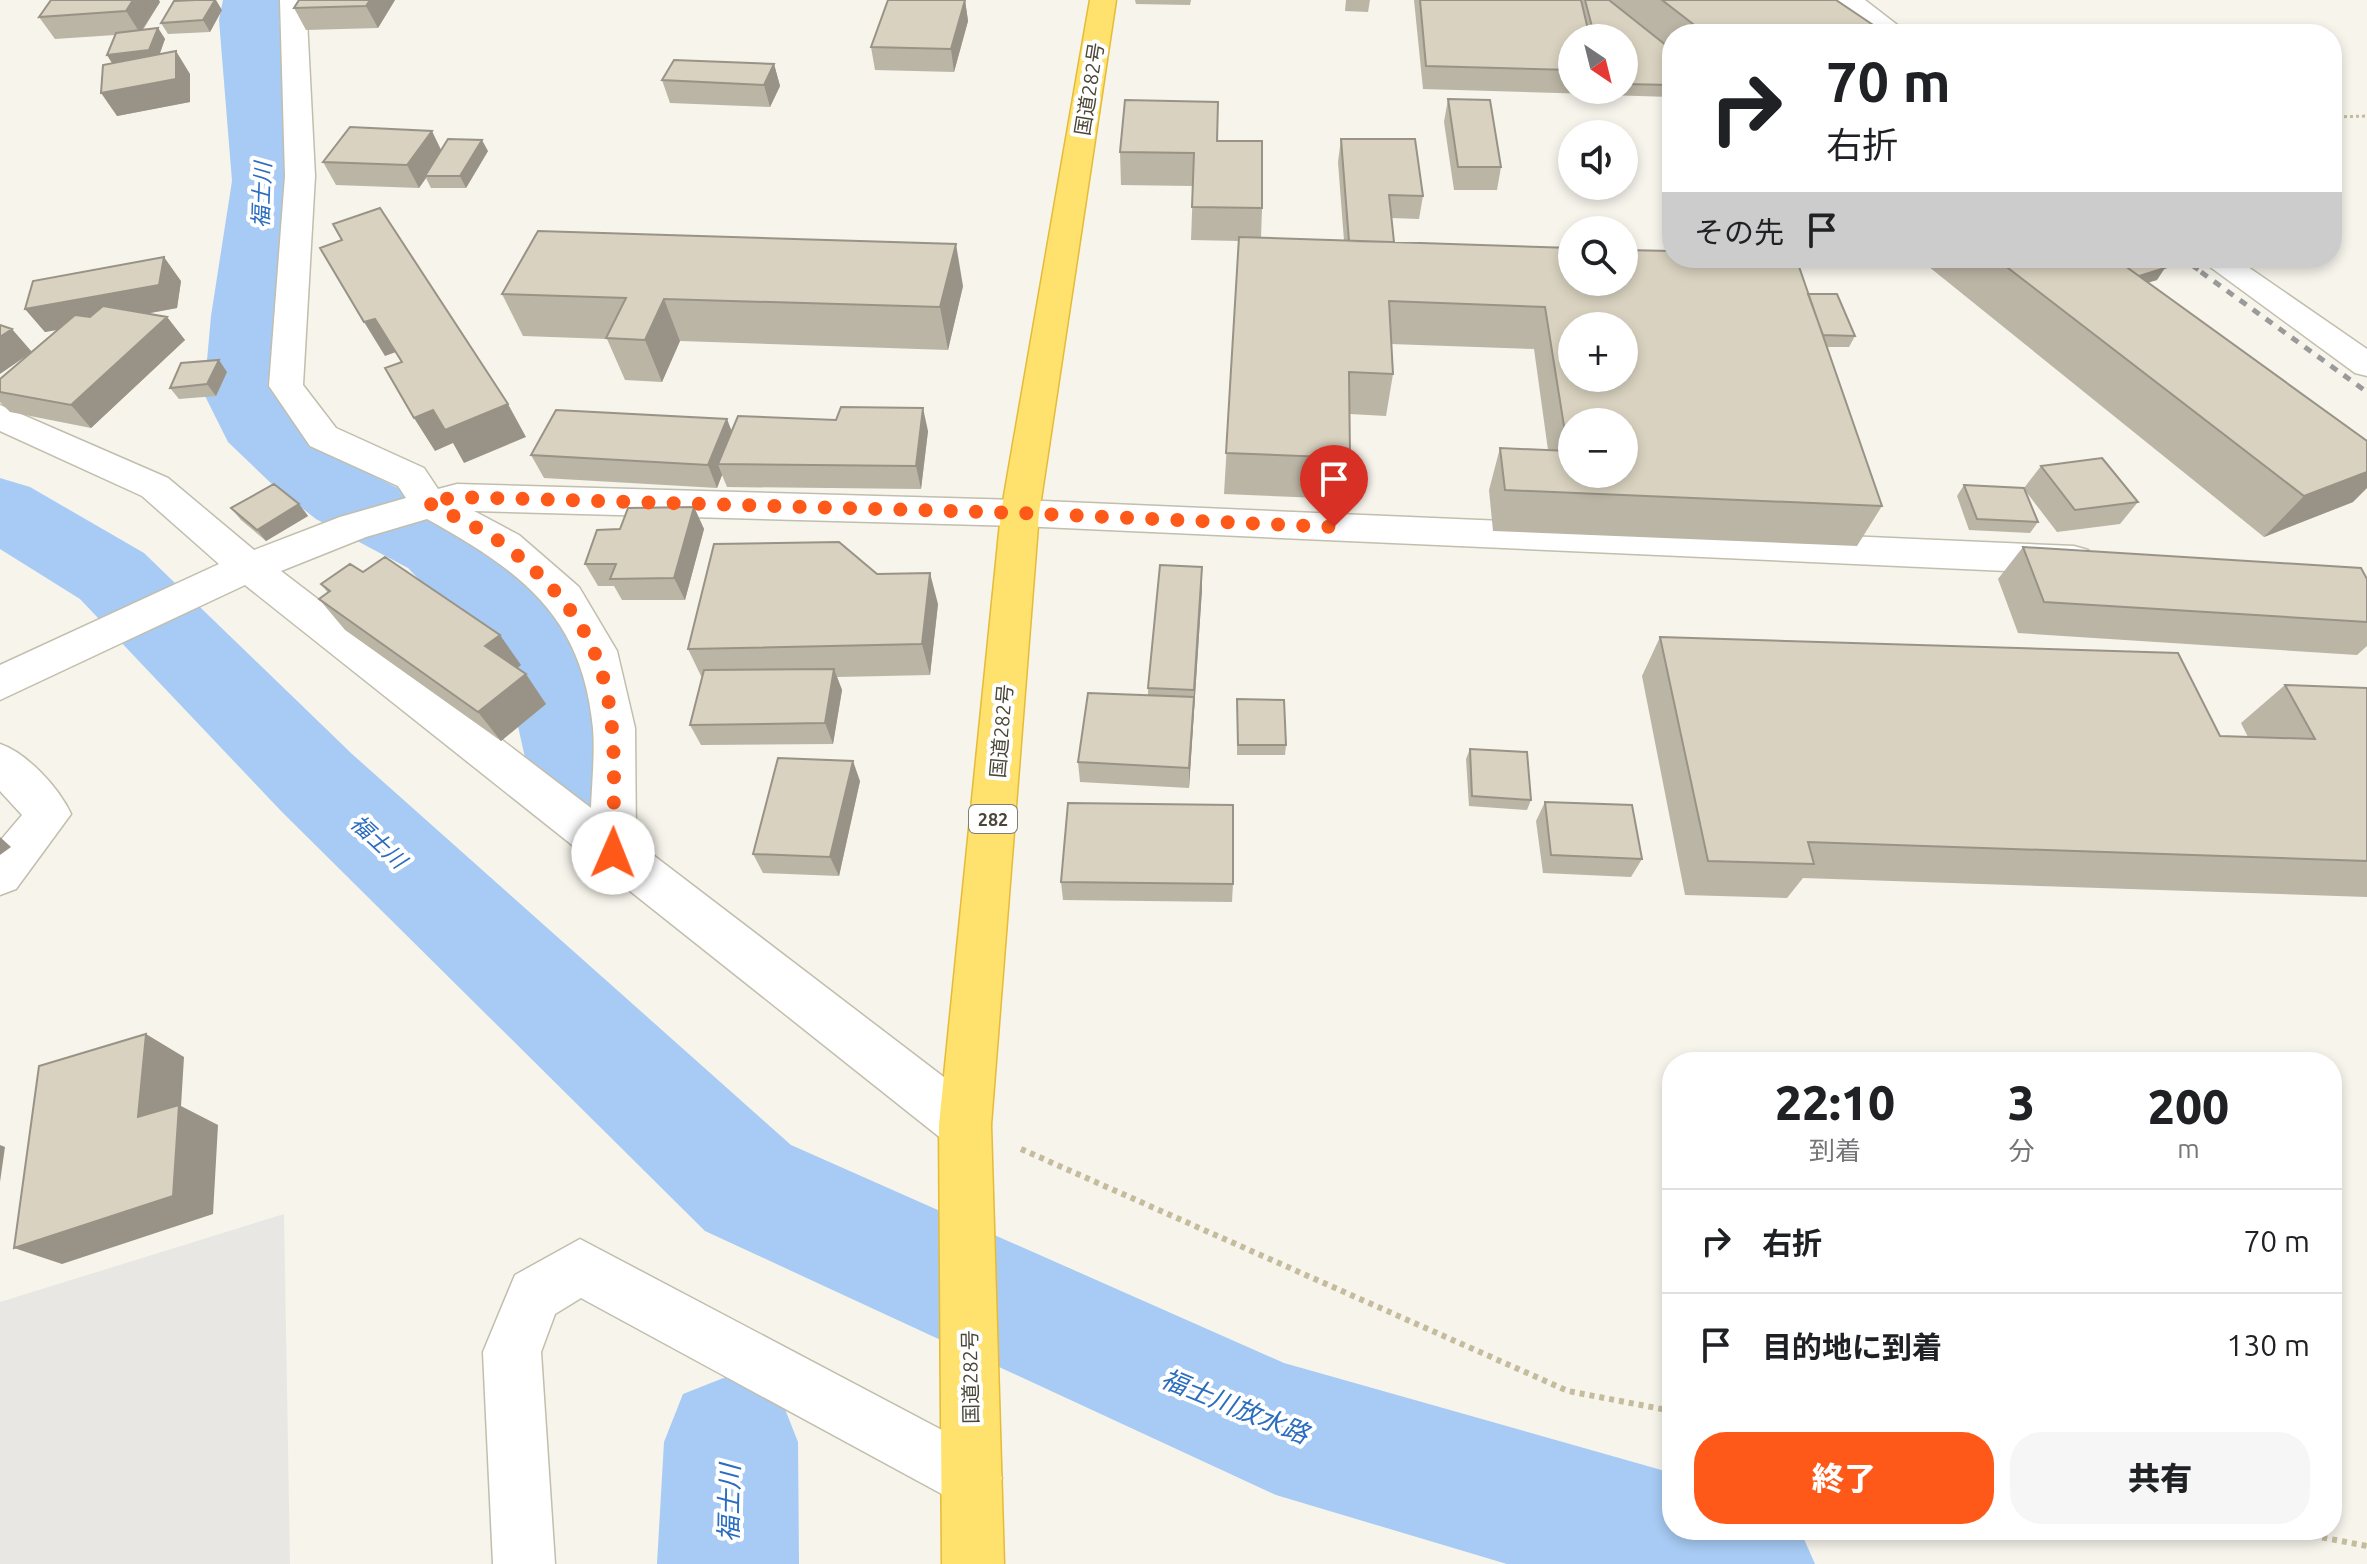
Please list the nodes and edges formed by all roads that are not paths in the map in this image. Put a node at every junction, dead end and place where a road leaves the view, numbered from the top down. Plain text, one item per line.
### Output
1 (293, 0) edge
2 (1103, 0) edge
3 (1848, 0) edge
4 (1882, 24) edge
5 (2228, 268) edge
6 (2367, 365) edge
7 (0, 417) edge
8 (416, 506) junction
9 (1020, 513) junction
10 (2114, 561) edge
11 (231, 575) junction
12 (5, 682) edge
13 (0, 762) edge
14 (613, 853) junction
15 (0, 875) edge
16 (965, 1125) junction
17 (972, 1467) junction
18 (524, 1564) edge
19 (973, 1564) edge

1 - 8 street
2 - 9 highway, 国道282号 / 282
3 - 4 street
5 - 6 street
7 - 11 street
8 - 9 street
8 - 11 street
8 - 14 street
9 - 10 street
9 - 16 highway, 国道282号 / 282
11 - 12 street
11 - 14 street
13 - 15 street
14 - 16 street
16 - 17 highway, 国道282号 / 282
17 - 18 street
17 - 19 highway, 国道282号 / 282

